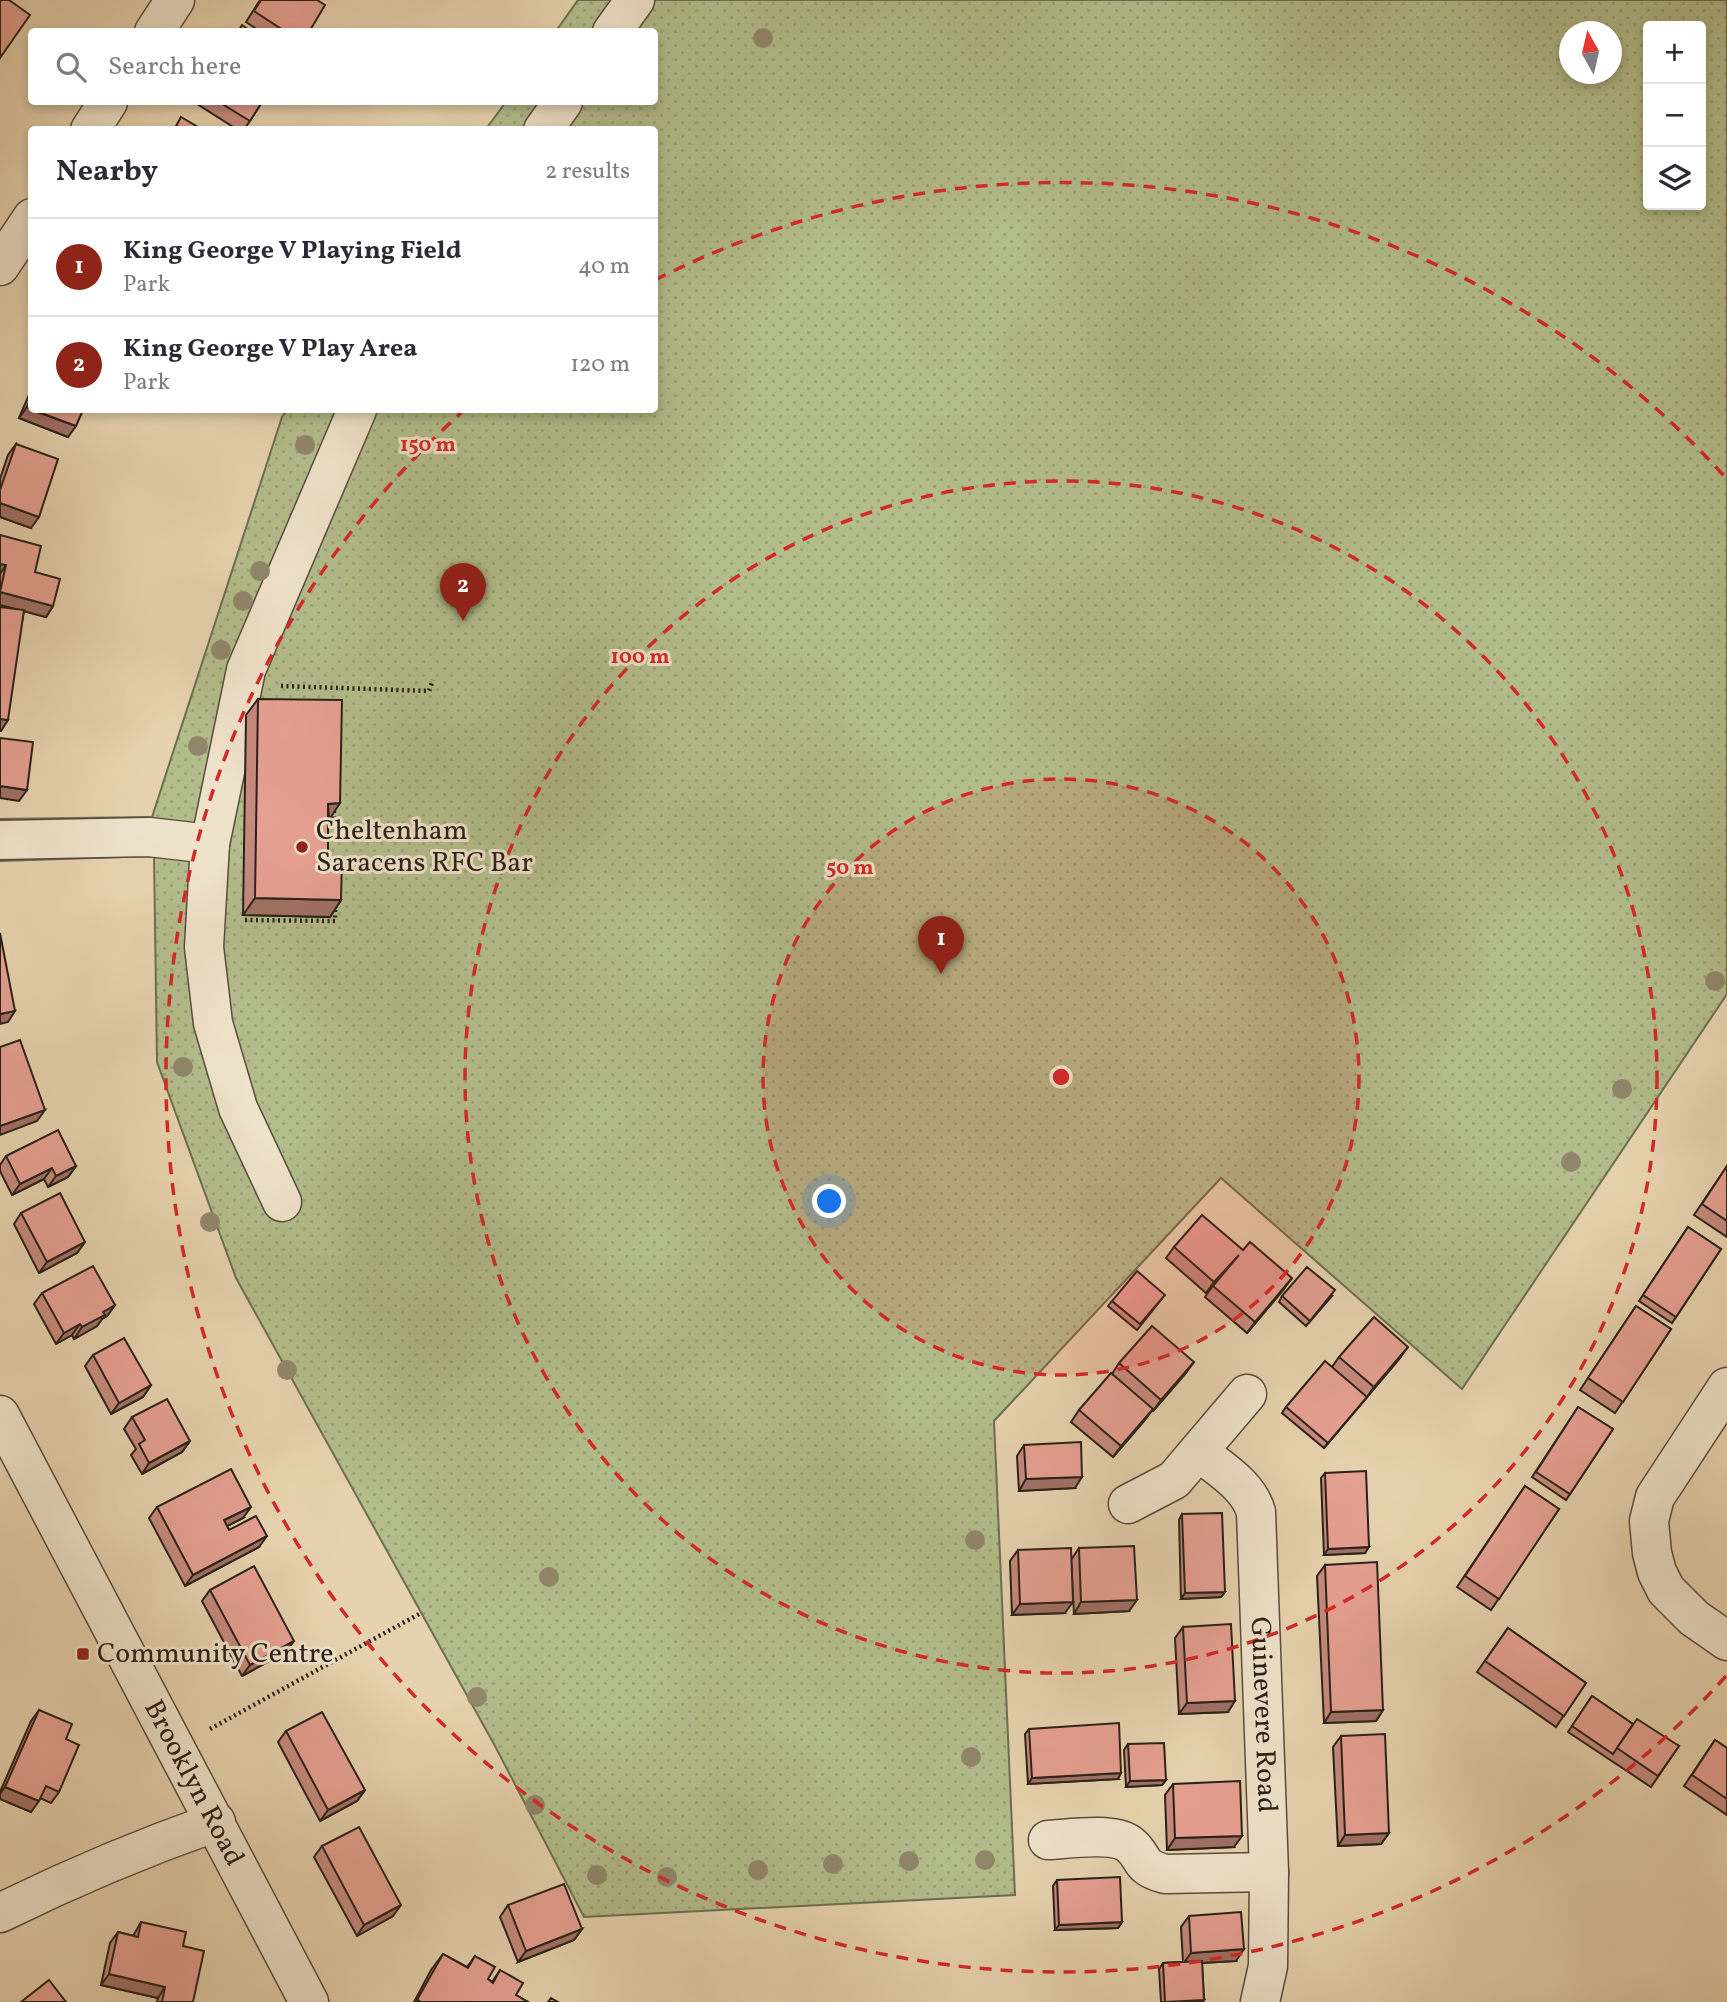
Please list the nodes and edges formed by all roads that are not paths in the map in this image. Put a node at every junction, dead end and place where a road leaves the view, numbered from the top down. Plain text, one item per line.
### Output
1 (175, 0) edge
2 (635, 0) edge
3 (157, 28) edge
4 (615, 28) edge
5 (106, 105) edge
6 (561, 105) edge
7 (93, 126) edge
8 (546, 126) edge
9 (28, 224) edge
10 (0, 266) edge
11 (356, 413) edge
12 (0, 840) edge
13 (210, 844) junction
14 (282, 1202) dead end
15 (1727, 1387) edge
16 (1247, 1394) dead end
17 (0, 1416) edge
18 (1199, 1452) junction
19 (1128, 1504) dead end
20 (1727, 1641) edge
21 (216, 1822) junction
22 (1048, 1840) dead end
23 (1269, 1871) junction
24 (0, 1913) edge
25 (309, 2002) edge
26 (1260, 2002) edge

1 - 3 street
2 - 4 street
5 - 7 street
6 - 8 street
9 - 10 street
11 - 13 street
12 - 13 street
13 - 14 street
15 - 20 street
16 - 18 street
17 - 21 street, Brooklyn Road
18 - 19 street
18 - 23 street, Guinevere Road
21 - 24 street
21 - 25 street, Brooklyn Road
22 - 23 street
23 - 26 street, Guinevere Road

